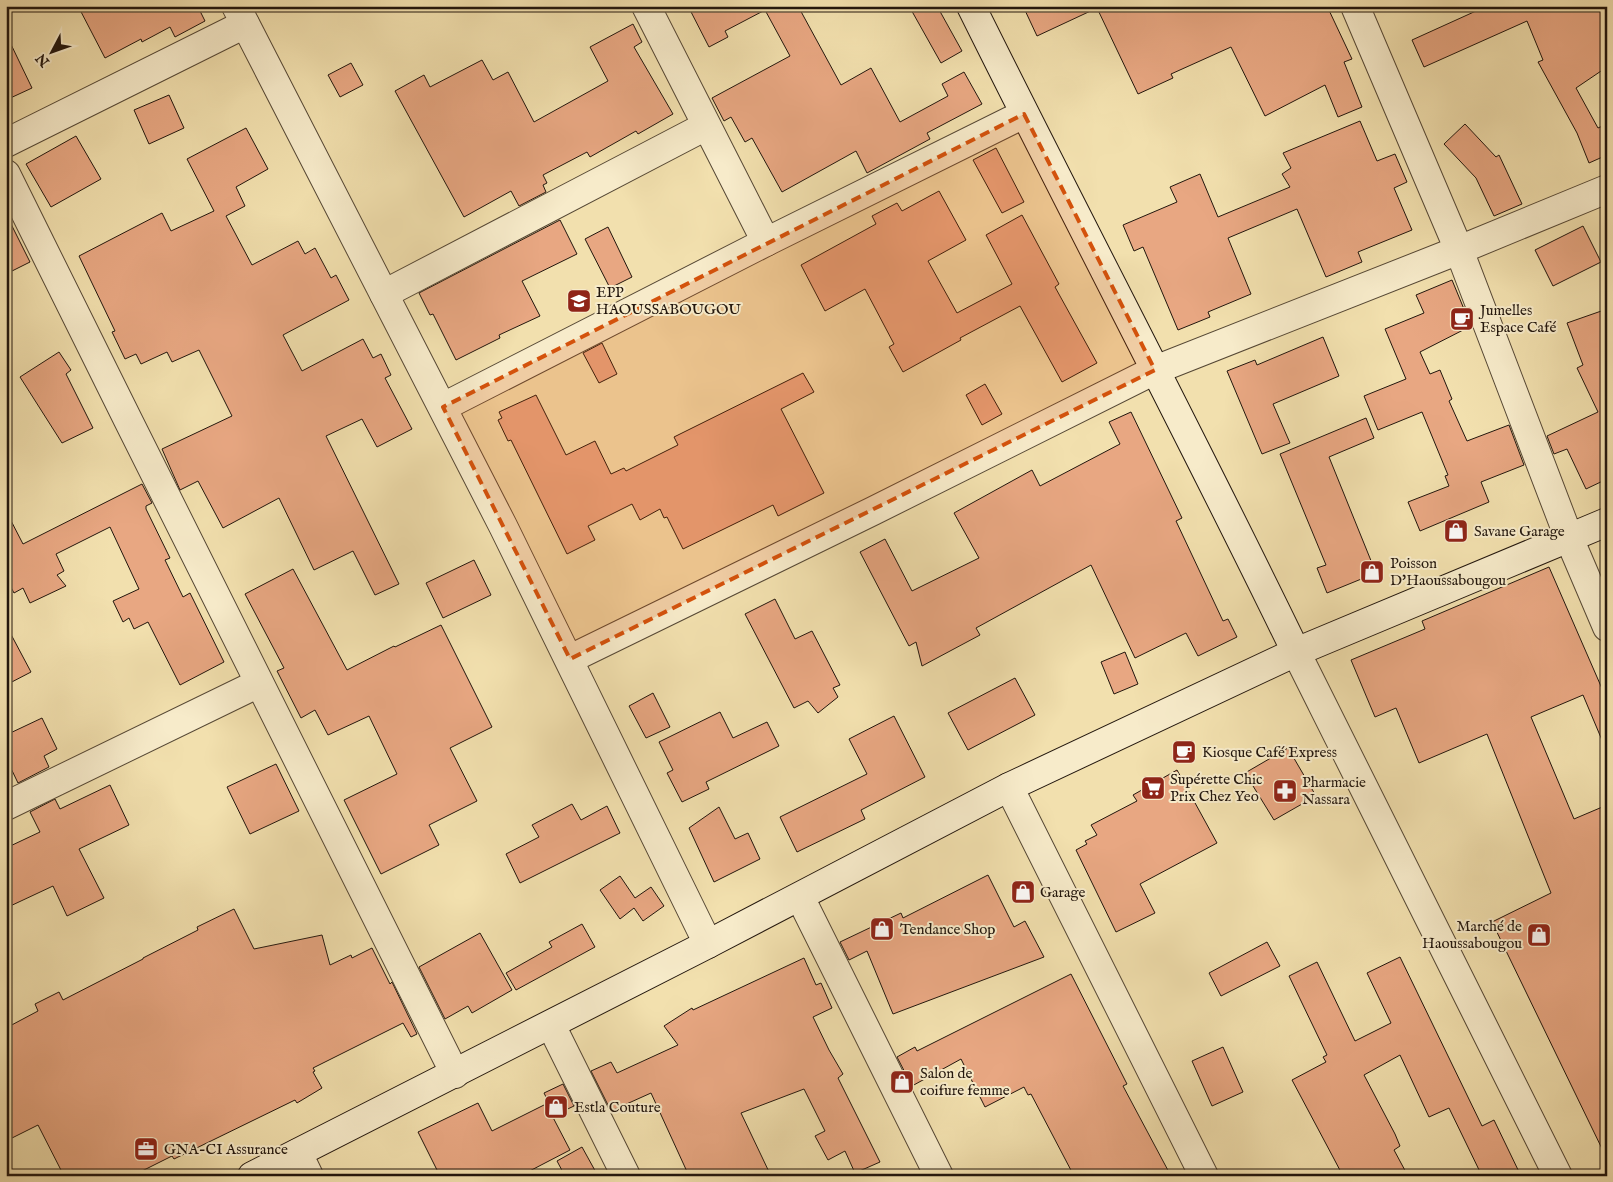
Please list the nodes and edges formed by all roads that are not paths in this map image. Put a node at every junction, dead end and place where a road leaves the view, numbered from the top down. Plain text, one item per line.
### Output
1 (646, 6) edge
2 (971, 6) edge
3 (1354, 6) edge
4 (240, 15) edge
5 (1024, 114) junction
6 (706, 126) junction
7 (6, 143) edge
8 (6, 174) edge
9 (1607, 189) edge
10 (766, 242) junction
11 (1459, 250) junction
12 (384, 294) junction
13 (1154, 370) junction
14 (443, 407) junction
15 (1607, 522) edge
16 (1570, 538) junction
17 (1607, 628) edge
18 (1296, 652) junction
19 (570, 659) junction
20 (259, 683) junction
21 (1009, 787) junction
22 (6, 806) edge
23 (800, 897) junction
24 (708, 944) junction
25 (551, 1025) junction
26 (455, 1074) junction
27 (303, 1164) edge
28 (252, 1176) edge
29 (626, 1176) edge
30 (939, 1176) edge
31 (1204, 1176) edge
32 (1558, 1176) edge

1 - 6 street
2 - 5 street
3 - 11 street
4 - 7 street
4 - 12 street
5 - 10 street
5 - 13 street
6 - 10 street
6 - 12 street
8 - 20 street
9 - 11 street
10 - 14 street
11 - 13 street
11 - 16 street
12 - 14 street
13 - 18 street
13 - 19 street
14 - 19 street
15 - 16 street
16 - 17 street
16 - 18 street
18 - 21 street
18 - 32 street
19 - 24 street
20 - 22 street
20 - 26 street
21 - 23 street
21 - 31 street
23 - 24 street
23 - 30 street
24 - 25 street
25 - 26 street
25 - 29 street
26 - 27 street
27 - 28 street

